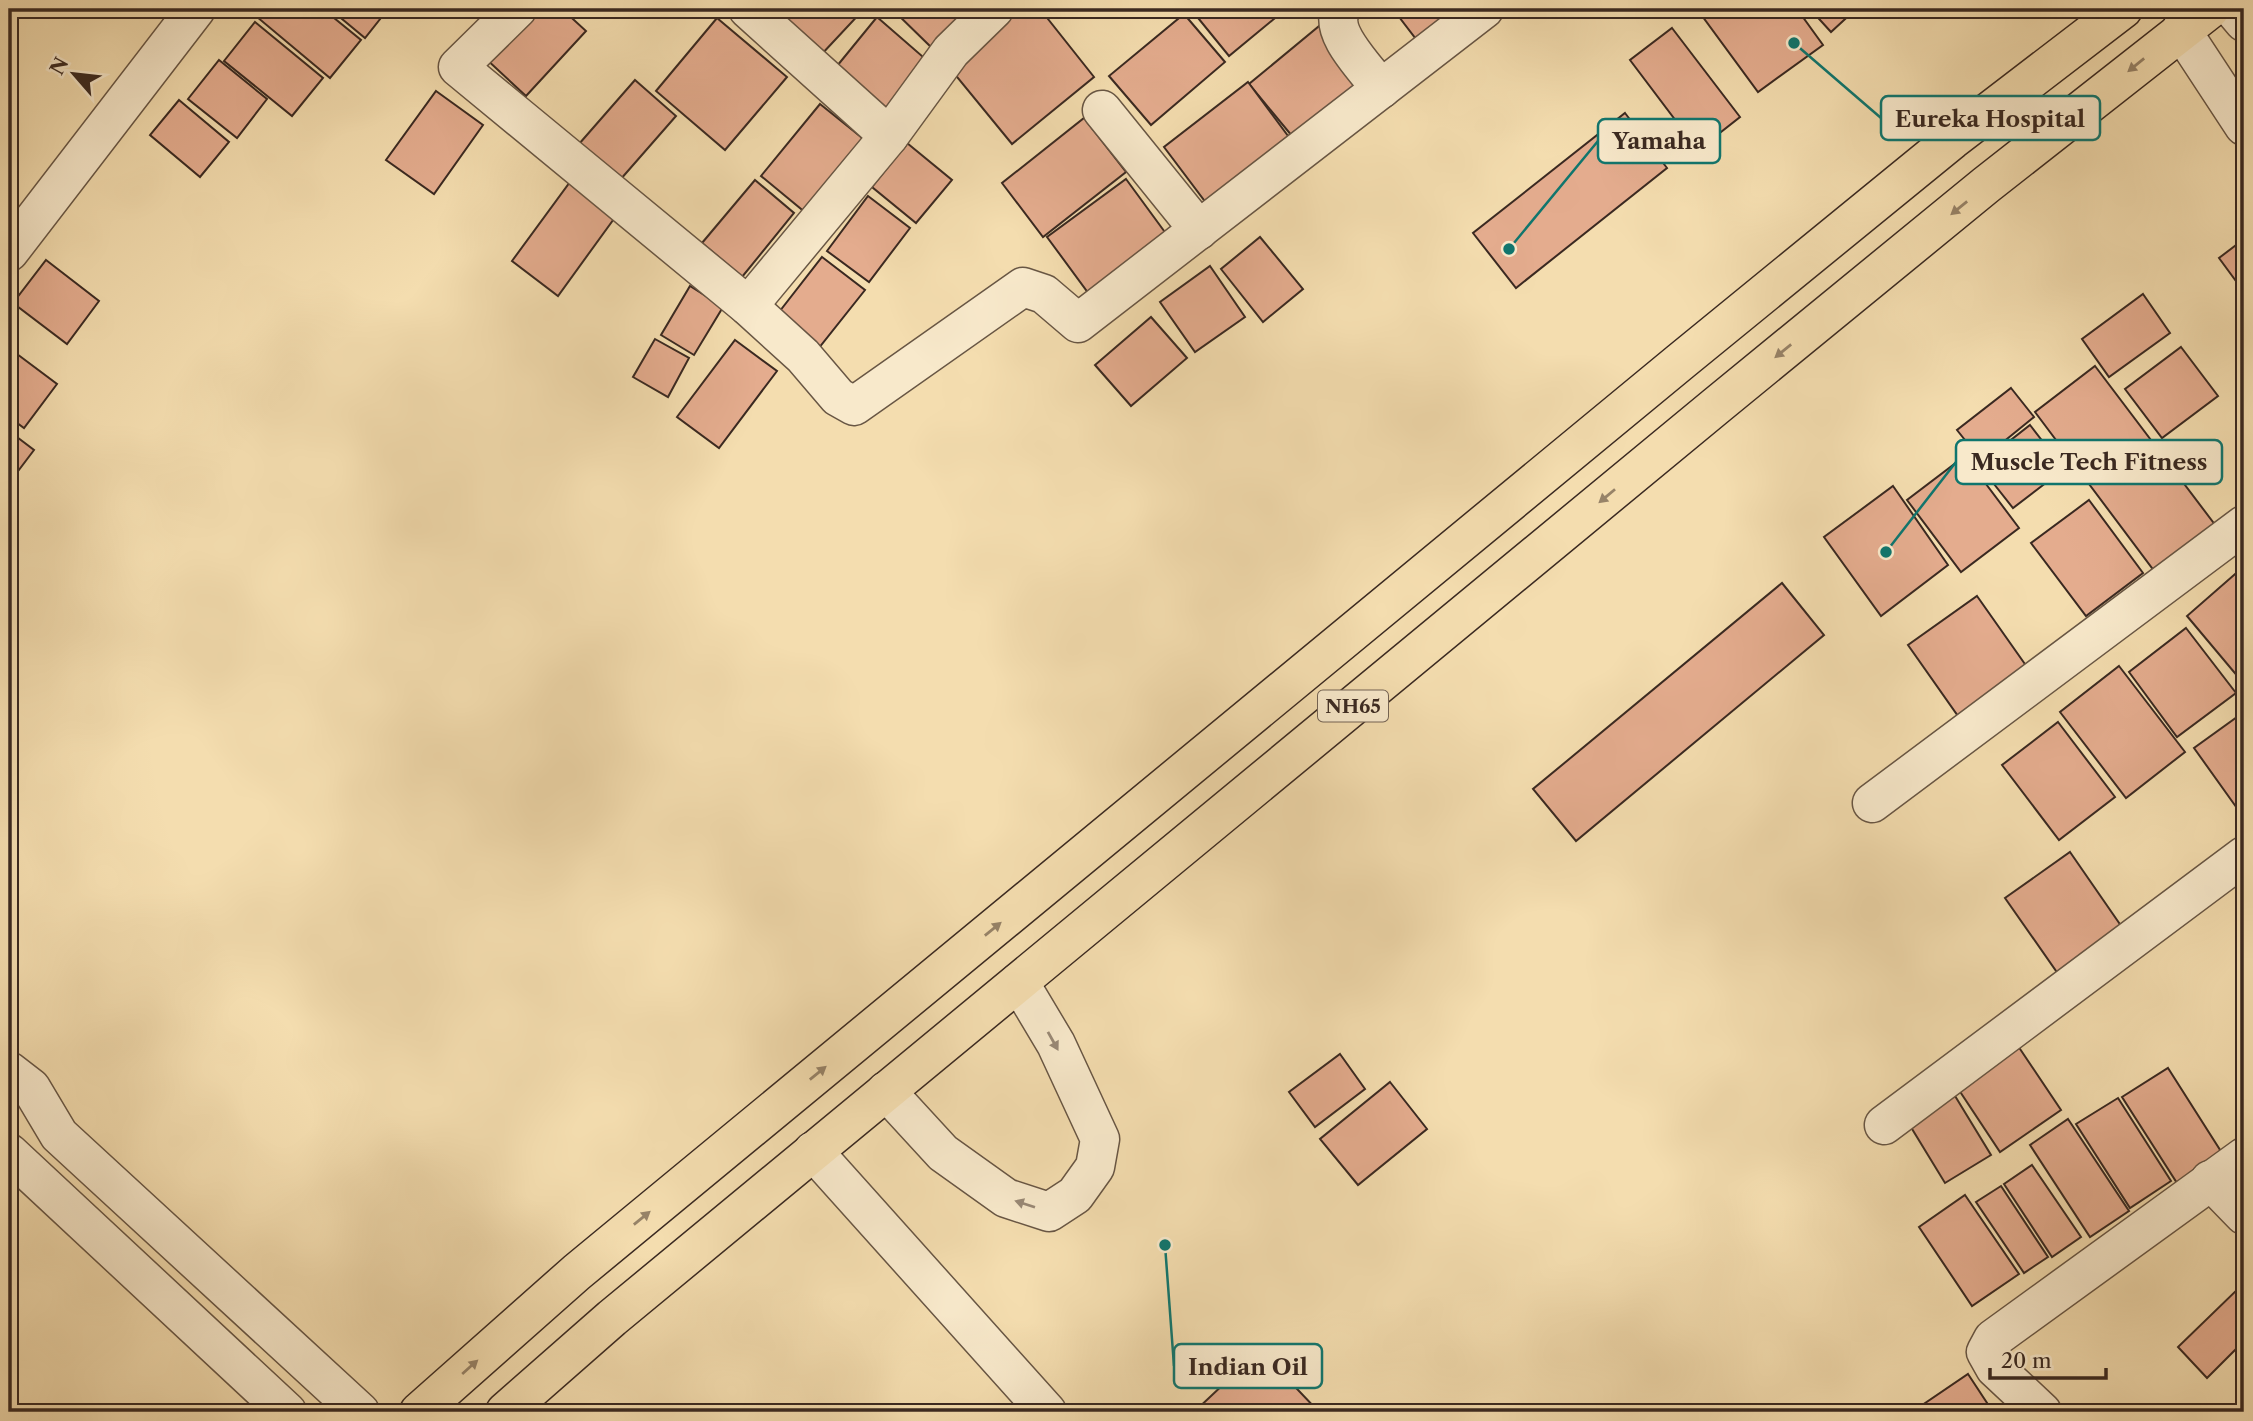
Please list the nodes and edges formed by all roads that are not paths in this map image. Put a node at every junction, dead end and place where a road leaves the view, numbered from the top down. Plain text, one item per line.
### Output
1 (196, 9) edge
2 (517, 9) edge
3 (748, 9) edge
4 (994, 9) edge
5 (1341, 9) edge
6 (1484, 9) edge
7 (2123, 9) edge
8 (2233, 9) edge
9 (2196, 19) edge
10 (2244, 22) edge
11 (1381, 89) junction
12 (1102, 110) dead end
13 (2244, 126) edge
14 (889, 136) junction
15 (1199, 230) junction
16 (9, 252) edge
17 (748, 306) junction
18 (1680, 362) junction
19 (1640, 396) junction
20 (1716, 406) junction
21 (1676, 439) junction
22 (2244, 525) edge
23 (1872, 803) dead end
24 (2244, 856) edge
25 (1019, 982) junction
26 (9, 1071) edge
27 (886, 1091) junction
28 (1884, 1125) dead end
29 (813, 1152) junction
30 (9, 1153) edge
31 (2244, 1157) edge
32 (2210, 1180) junction
33 (2244, 1215) edge
34 (287, 1412) edge
35 (359, 1412) edge
36 (419, 1412) edge
37 (505, 1412) edge
38 (1047, 1412) edge
39 (2042, 1412) edge

1 - 16 street
2 - 17 street
3 - 14 street
4 - 14 street
5 - 11 street
6 - 11 street
7 - 18 highway, NH65
8 - 10 street
9 - 13 street
9 -> 20 highway, NH65
11 - 15 street
12 - 15 street
14 - 17 street
15 - 17 street
18 - 19 highway, NH65
18 - 20 highway
19 - 21 highway
36 -> 19 highway, NH65
20 - 21 highway, NH65
21 -> 25 highway, NH65
22 - 23 street
24 - 28 street
25 - 27 highway, NH65
25 -> 27 street
26 - 35 street
27 - 29 highway, NH65
29 - 37 highway, NH65
29 - 38 street
30 - 34 street
31 - 32 street
32 - 33 street
32 - 39 street

